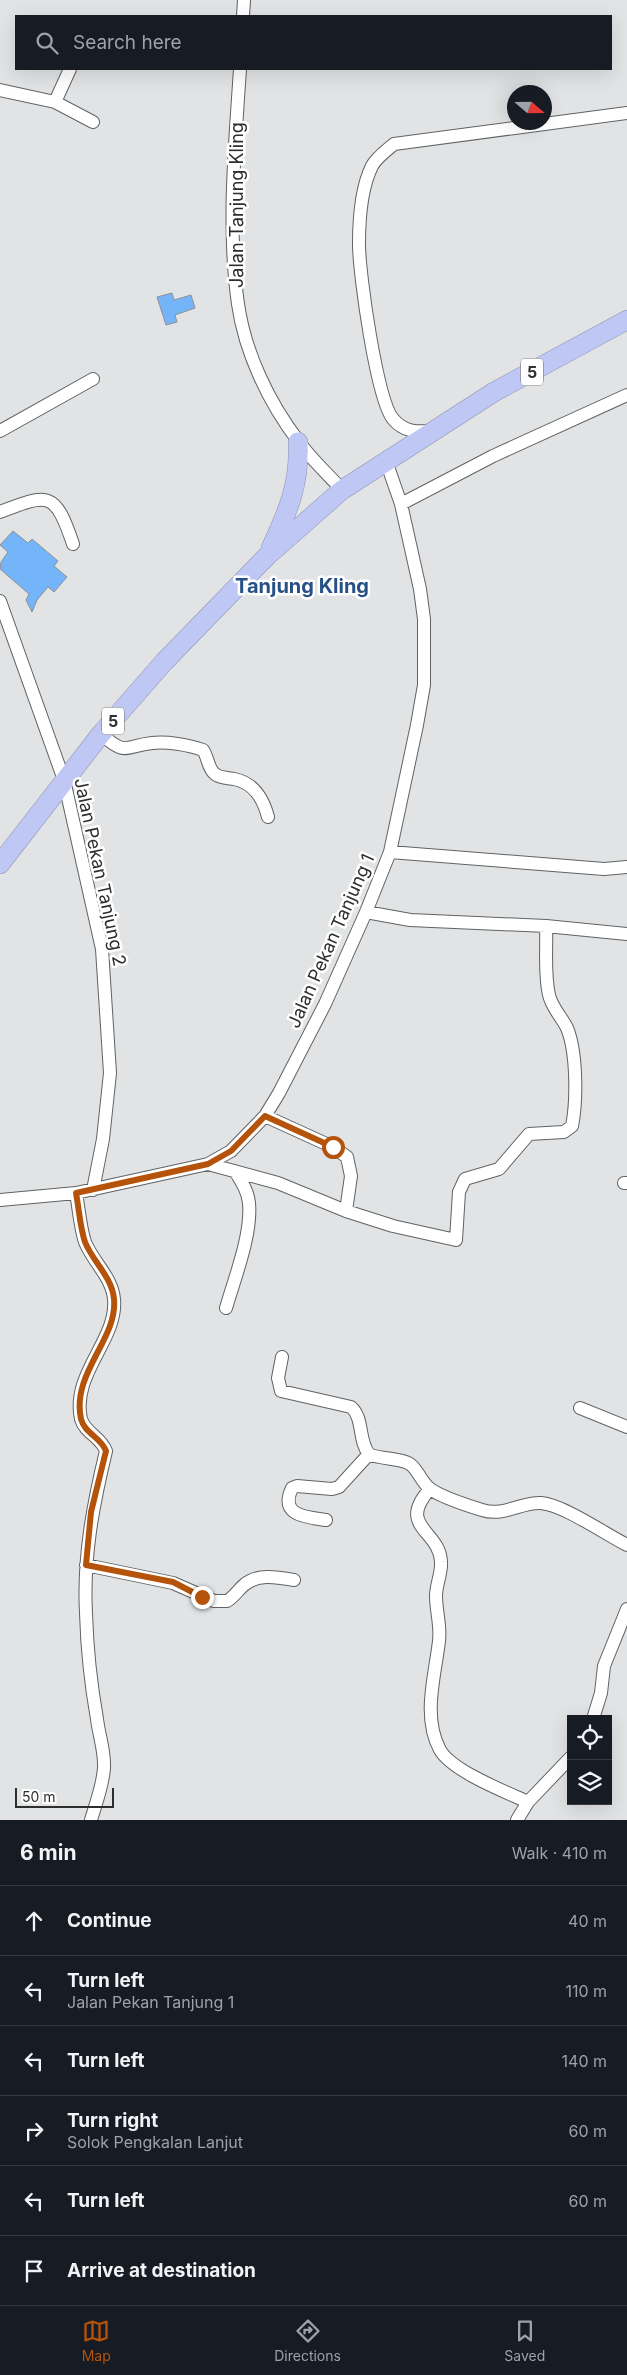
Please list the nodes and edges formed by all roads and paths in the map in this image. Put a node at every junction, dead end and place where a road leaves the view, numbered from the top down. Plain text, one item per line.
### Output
1 (244, 0) edge
2 (243, 15) edge
3 (70, 70) edge
4 (240, 70) edge
5 (0, 90) edge
6 (56, 102) junction
7 (627, 113) edge
8 (93, 122) dead end
9 (627, 320) edge
10 (93, 379) dead end
11 (627, 396) edge
12 (0, 431) edge
13 (431, 431) junction
14 (298, 442) junction
15 (386, 461) junction
16 (342, 490) junction
17 (401, 504) junction
18 (0, 512) edge
19 (73, 544) dead end
20 (267, 556) junction
21 (0, 601) edge
22 (101, 734) junction
23 (64, 780) junction
24 (268, 817) dead end
25 (390, 852) junction
26 (0, 864) edge
27 (627, 867) edge
28 (366, 912) junction
29 (546, 926) junction
30 (627, 934) edge
31 (265, 1116) junction
32 (208, 1164) junction
33 (235, 1171) junction
34 (93, 1190) junction
35 (76, 1193) junction
36 (0, 1200) edge
37 (346, 1211) junction
38 (226, 1308) dead end
39 (282, 1357) dead end
40 (580, 1408) dead end
41 (627, 1428) edge
42 (369, 1454) junction
43 (430, 1489) junction
44 (326, 1520) dead end
45 (627, 1545) edge
46 (86, 1565) junction
47 (294, 1580) dead end
48 (627, 1609) edge
49 (594, 1715) edge
50 (568, 1760) edge
51 (528, 1802) junction
52 (91, 1820) edge
53 (517, 1820) edge

1 - 2 street
3 - 6 street
4 - 14 street, Jalan Tanjung Kling
5 - 6 street
6 - 8 street
7 - 13 street
9 - 13 highway, 5
10 - 12 street
11 - 17 street
13 - 15 highway, 5
14 - 16 street, Jalan Tanjung Kling
14 - 20 highway
15 - 16 highway, 5
15 - 17 street, Jalan Pekan Tanjung 1
16 - 20 highway, 5
17 - 25 street, Jalan Pekan Tanjung 1
18 - 19 street
20 - 22 highway, 5
21 - 23 street, Jalan Pekan Tanjung 2
22 - 23 highway, 5
22 - 24 street
23 - 26 highway, 5
23 - 34 street, Jalan Pekan Tanjung 2
25 - 27 street
25 - 28 street, Jalan Pekan Tanjung 1
28 - 29 street
28 - 31 street, Jalan Pekan Tanjung 1
29 - 30 street
29 - 37 street
31 - 32 street, Jalan Pekan Tanjung 1
31 - 37 street
32 - 33 street
32 - 34 street, Jalan Pekan Tanjung 1
33 - 37 street
33 - 38 street
34 - 35 street, Jalan Pekan Tanjung 1
35 - 36 street, Jalan Pekan Tanjung 1
35 - 46 street
39 - 42 street
40 - 41 street
42 - 43 street
42 - 44 street
43 - 45 street
43 - 51 street
46 - 47 street
46 - 52 street
48 - 49 street
50 - 51 street
51 - 53 street

